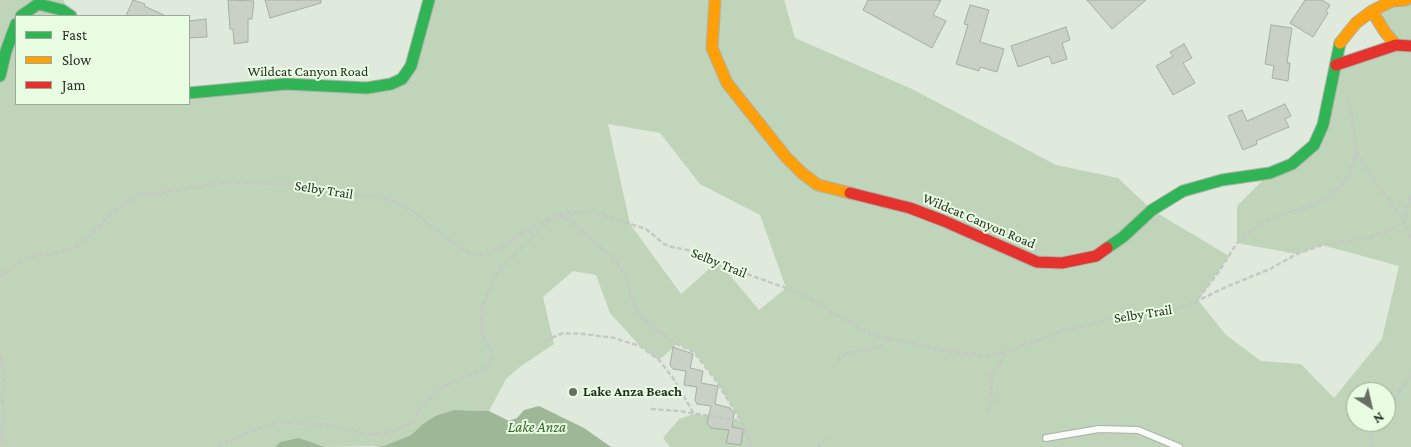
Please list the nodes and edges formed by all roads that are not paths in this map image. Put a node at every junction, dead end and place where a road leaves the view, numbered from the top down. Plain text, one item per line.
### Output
1 (429, 0) edge
2 (715, 0) edge
3 (1406, 0) edge
4 (1372, 11) junction
5 (22, 15) edge
6 (70, 15) edge
7 (15, 27) edge
8 (1396, 45) junction
9 (1411, 46) edge
10 (1336, 66) junction
11 (0, 76) edge
12 (190, 93) edge
13 (1046, 438) dead end
14 (1179, 447) edge

1 - 12 street, Wildcat Canyon Road
2 - 10 street, Wildcat Canyon Road
3 - 4 street, Wildcat Canyon Road
4 - 8 street
4 - 10 street, Wildcat Canyon Road
5 - 6 street
7 - 11 street
8 - 9 street
8 - 10 street
13 - 14 lane

